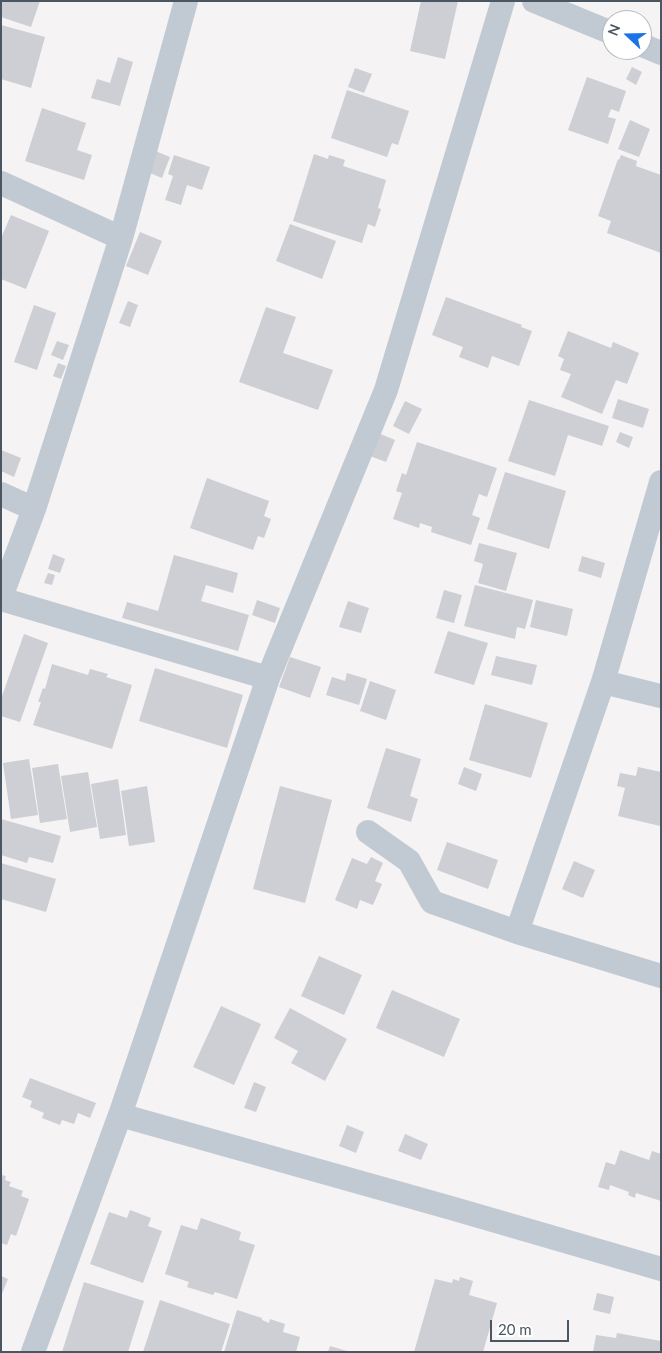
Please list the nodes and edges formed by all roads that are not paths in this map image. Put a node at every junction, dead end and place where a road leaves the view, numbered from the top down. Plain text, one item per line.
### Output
1 (186, 1) edge
2 (503, 1) edge
3 (534, 1) edge
4 (602, 29) edge
5 (1, 183) edge
6 (121, 238) junction
7 (661, 482) edge
8 (1, 494) edge
9 (34, 508) junction
10 (1, 598) edge
11 (268, 678) junction
12 (603, 682) junction
13 (661, 696) edge
14 (368, 832) dead end
15 (517, 932) junction
16 (661, 976) edge
17 (120, 1115) junction
18 (661, 1269) edge
19 (33, 1352) edge

1 - 6 street
2 - 11 street
3 - 4 street
5 - 6 street
6 - 9 street
7 - 12 street
8 - 9 street
9 - 10 street
10 - 11 street
11 - 17 street
12 - 13 street
12 - 15 street
14 - 15 street
15 - 16 street
17 - 18 street
17 - 19 street

